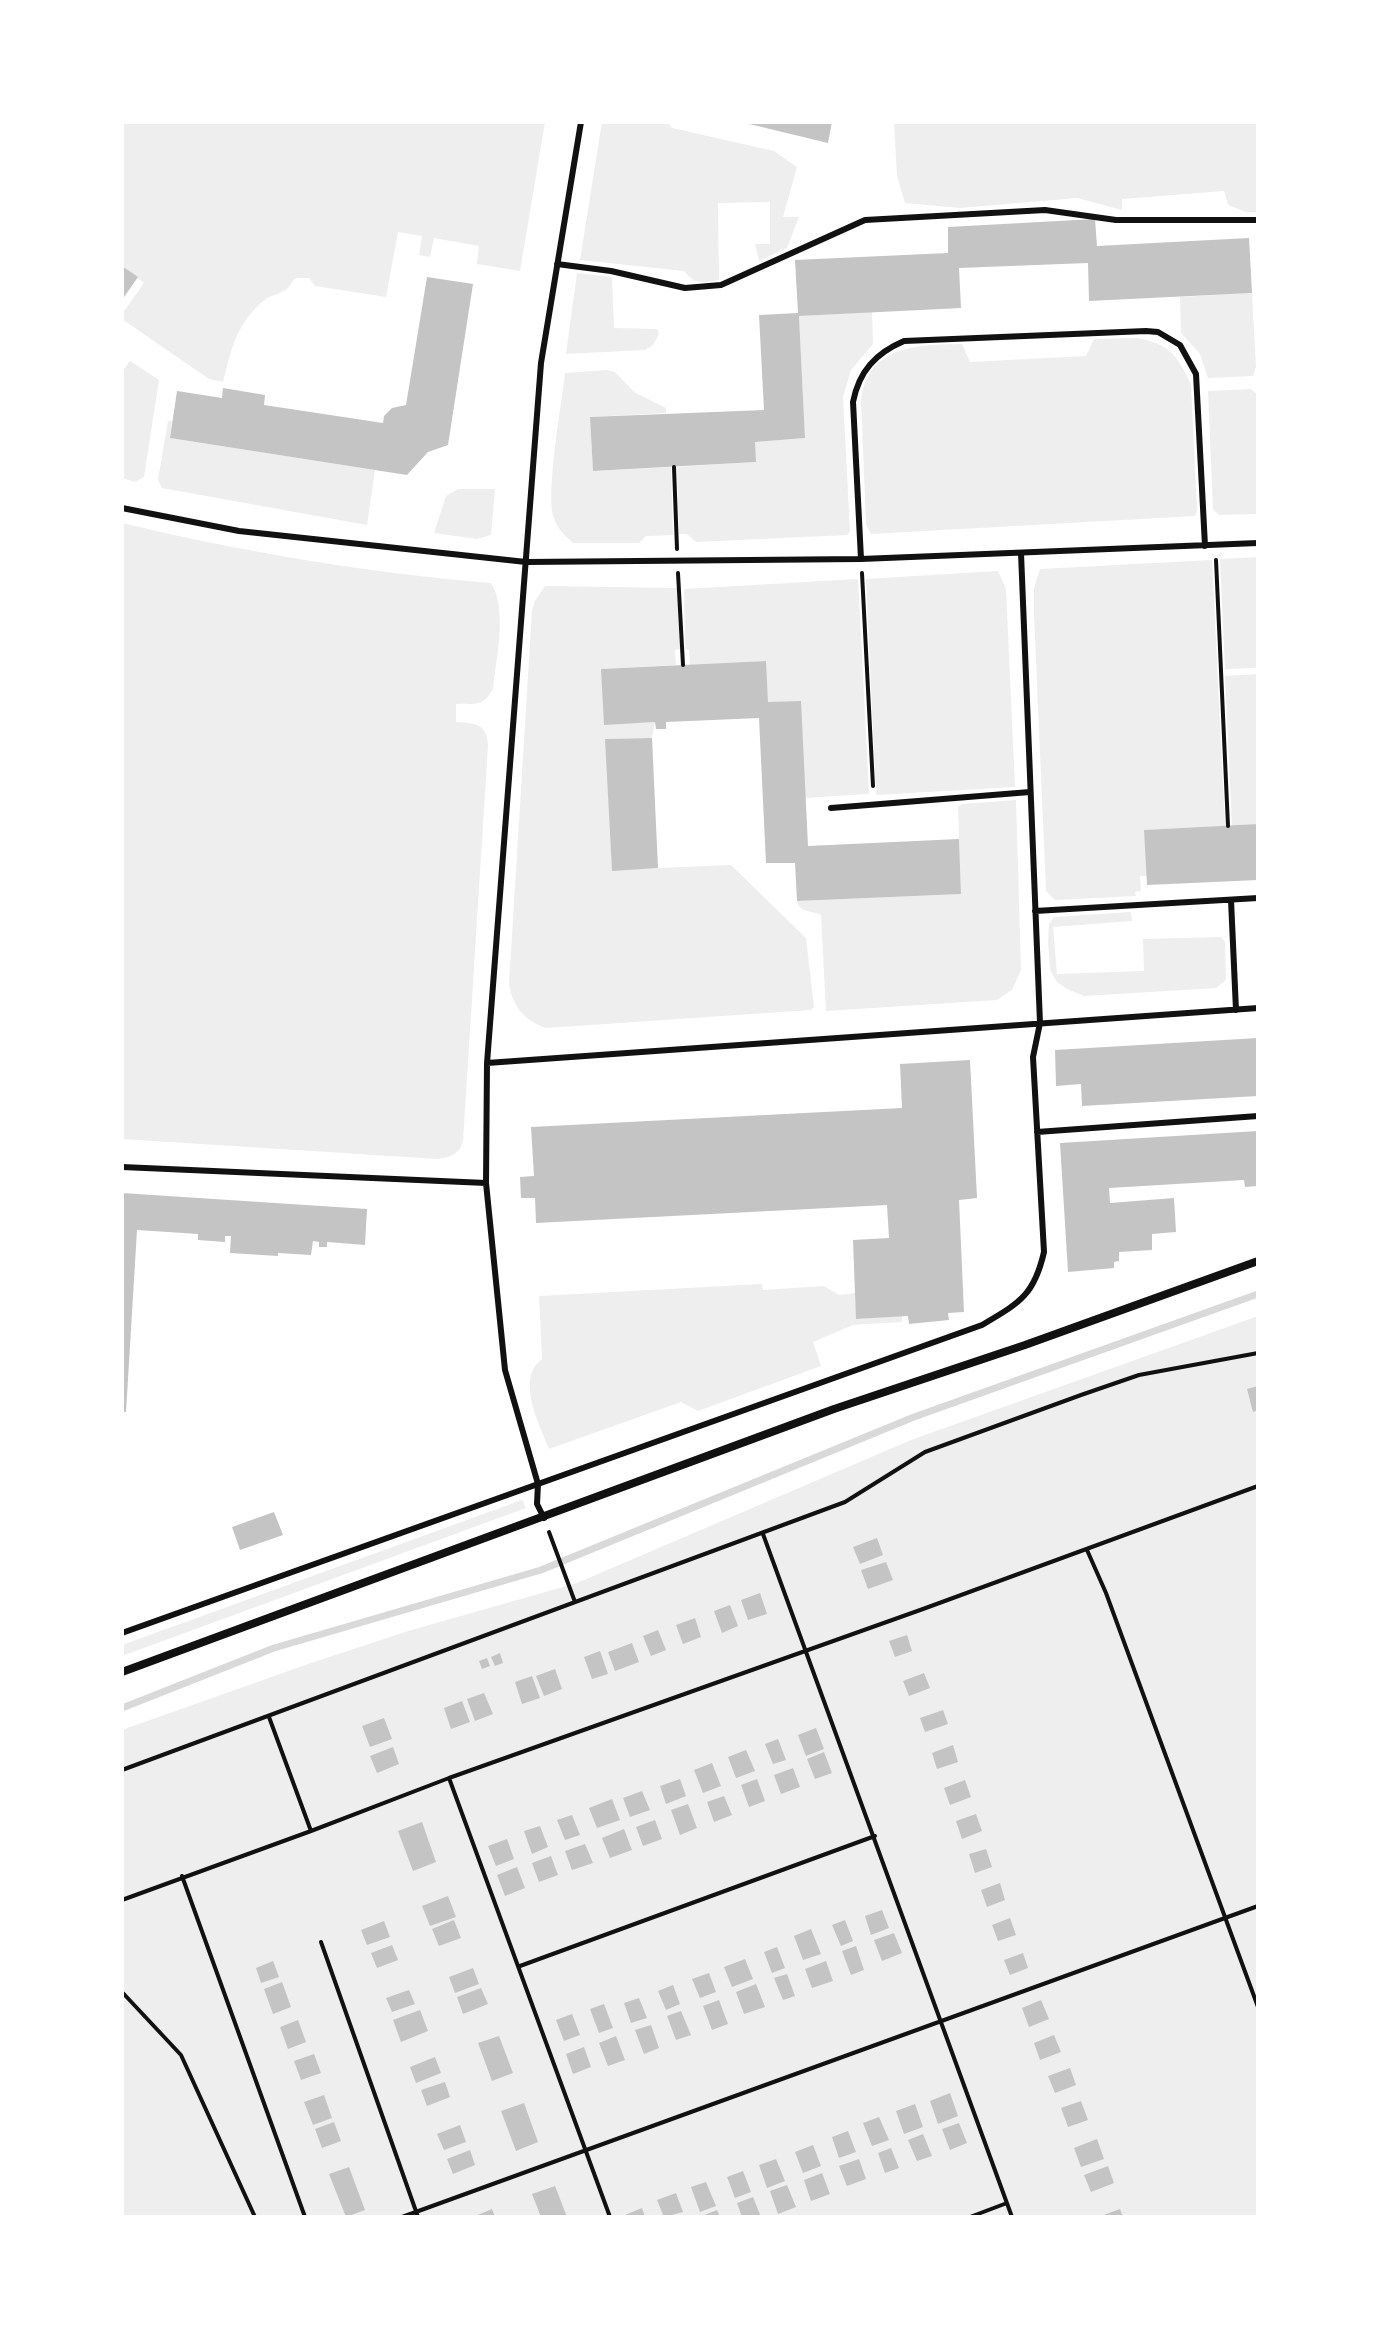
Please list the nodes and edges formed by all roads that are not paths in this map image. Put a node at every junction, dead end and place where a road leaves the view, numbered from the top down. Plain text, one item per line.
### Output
1 (581, 122) edge
2 (1258, 220) edge
3 (557, 264) junction
4 (122, 508) edge
5 (1258, 543) edge
6 (1205, 546) junction
7 (1021, 553) junction
8 (861, 559) junction
9 (526, 562) junction
10 (1030, 792) junction
11 (831, 808) dead end
12 (1258, 898) edge
13 (1231, 900) junction
14 (1035, 911) junction
15 (1258, 1008) edge
16 (1236, 1010) junction
17 (1040, 1023) junction
18 (487, 1063) junction
19 (1258, 1116) edge
20 (1037, 1132) junction
21 (122, 1167) edge
22 (486, 1183) junction
23 (1258, 1261) edge
24 (538, 1484) junction
25 (544, 1518) junction
26 (122, 1633) edge
27 (122, 1672) edge

1 - 3 lane
2 - 3 lane
3 - 9 lane
4 - 9 lane
5 - 6 lane
6 - 7 lane
6 - 8 lane
7 - 8 lane
7 - 10 lane
8 - 9 lane
9 - 18 lane
10 - 11 lane
10 - 14 lane
12 - 13 lane
13 - 14 lane
13 - 16 lane
14 - 17 lane
15 - 16 lane
16 - 17 lane
17 - 18 lane
17 - 20 lane
18 - 22 lane
19 - 20 lane
20 - 24 lane
21 - 22 lane
22 - 24 lane
23 - 25 street
24 - 25 lane
24 - 26 lane
25 - 27 street

